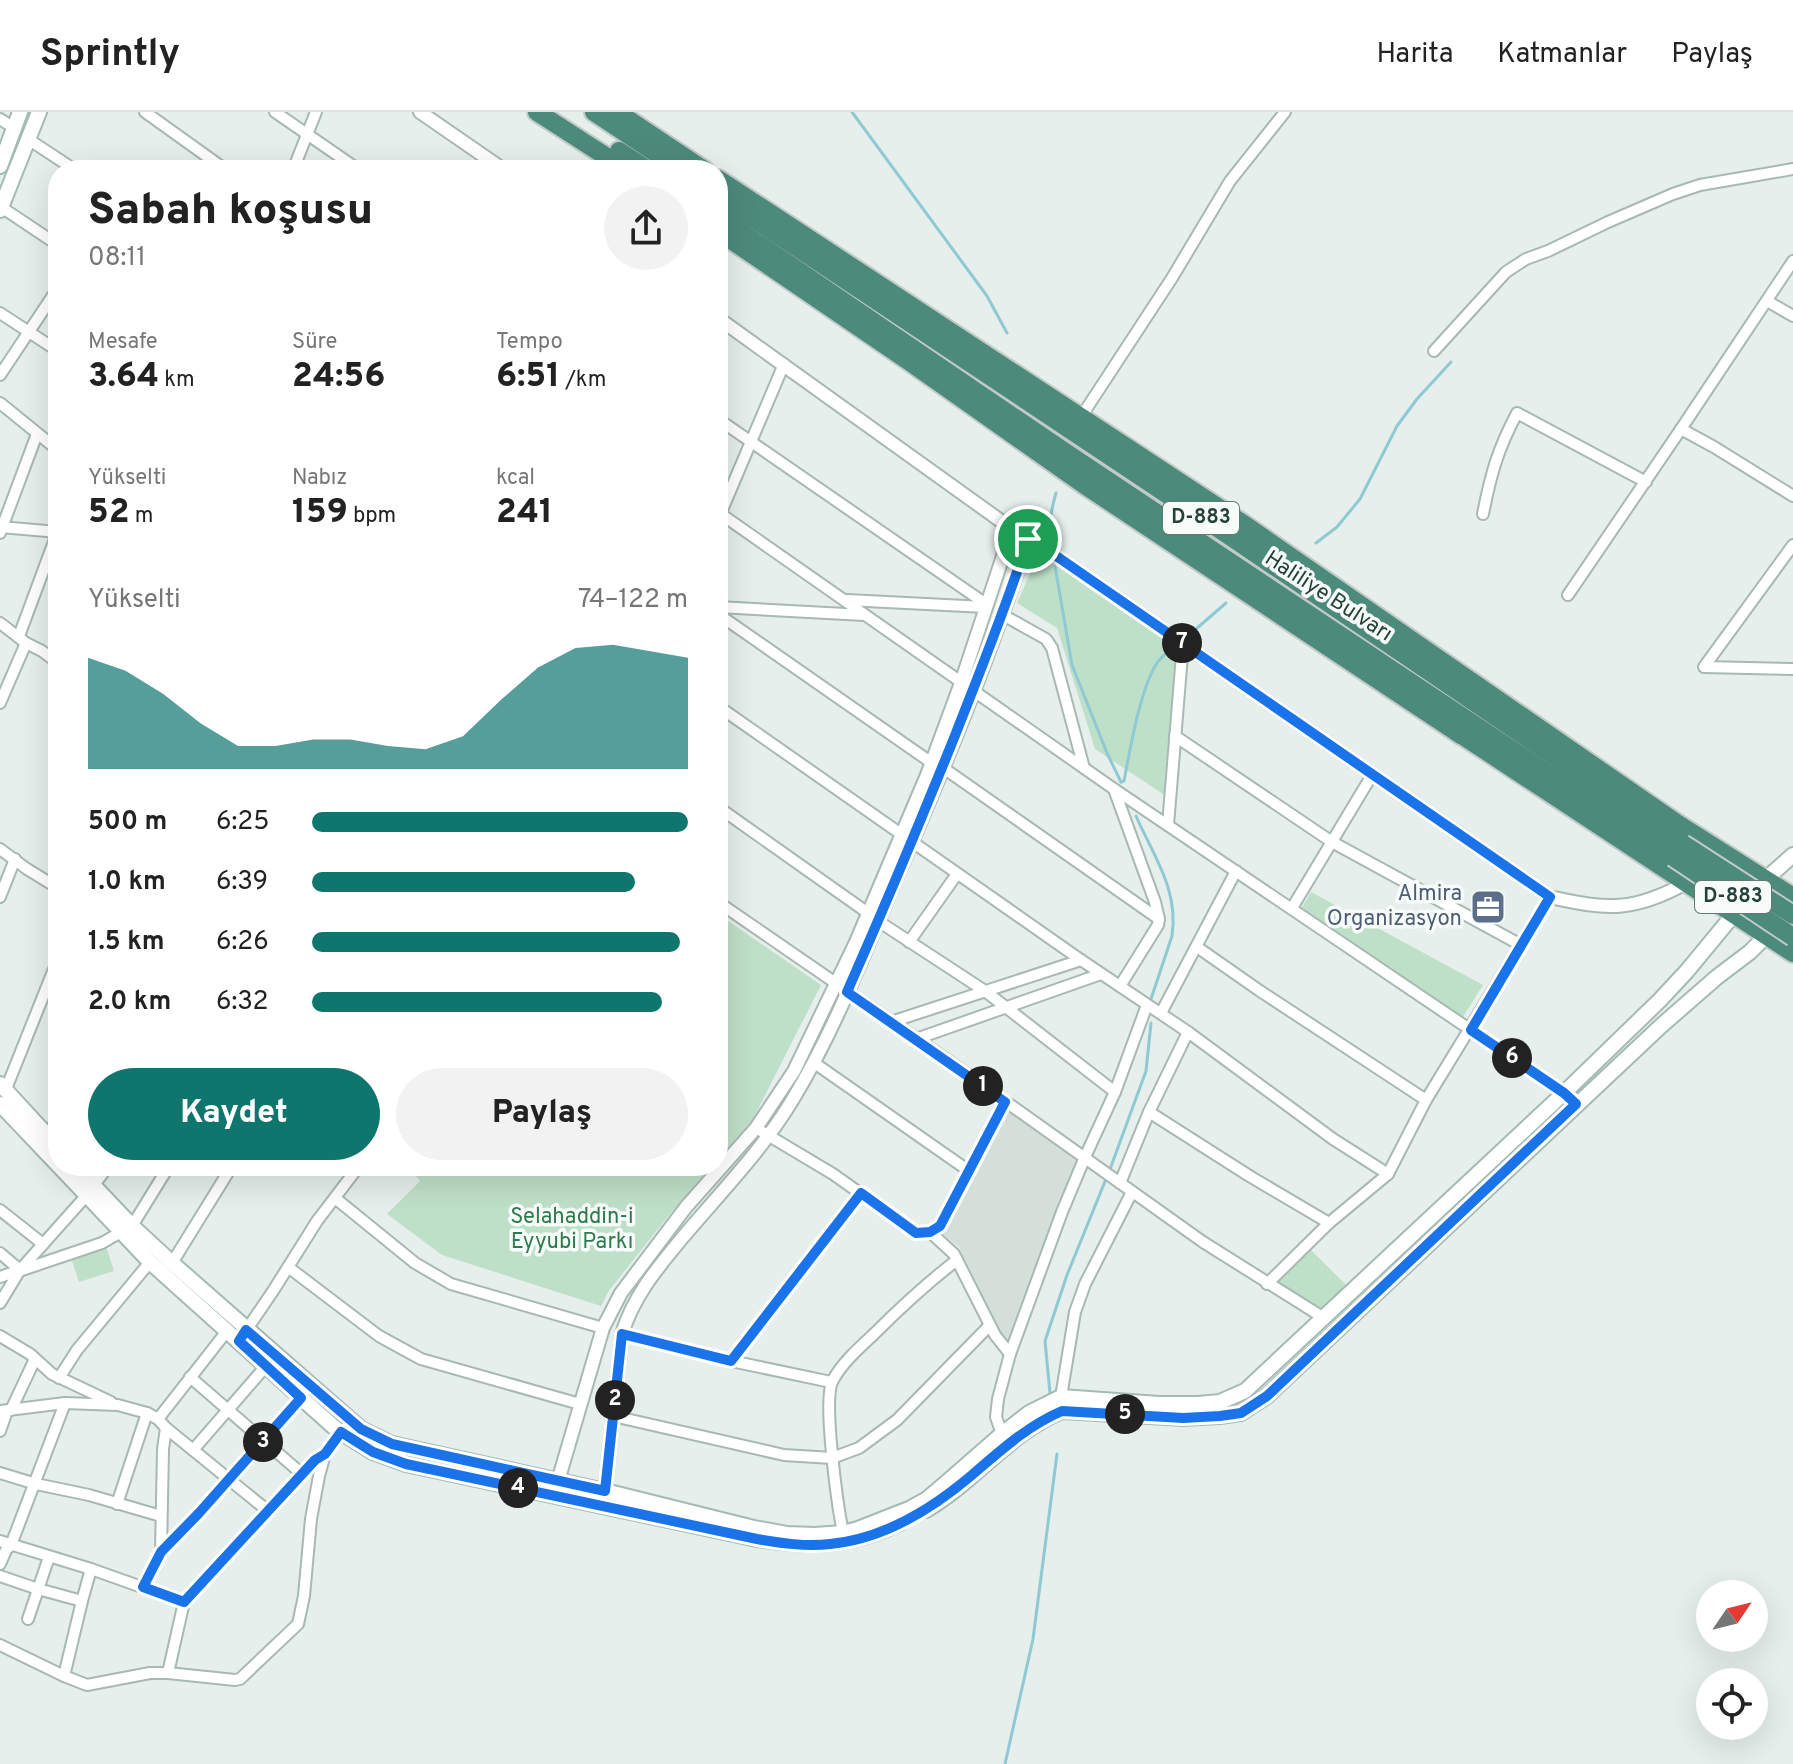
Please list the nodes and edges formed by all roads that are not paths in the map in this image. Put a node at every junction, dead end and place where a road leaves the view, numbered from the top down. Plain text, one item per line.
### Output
1 (20, 112) edge
2 (39, 112) edge
3 (145, 112) edge
4 (275, 112) edge
5 (316, 112) edge
6 (420, 112) edge
7 (537, 112) edge
8 (560, 112) edge
9 (594, 112) edge
10 (617, 112) edge
11 (1285, 112) edge
12 (0, 119) edge
13 (14, 128) junction
14 (307, 135) junction
15 (28, 139) junction
16 (60, 160) edge
17 (212, 160) edge
18 (297, 160) edge
19 (344, 160) edge
20 (490, 160) edge
21 (611, 160) edge
22 (633, 160) edge
23 (666, 160) edge
24 (689, 160) edge
25 (0, 166) edge
26 (1793, 169) edge
27 (728, 186) edge
28 (728, 201) edge
29 (0, 208) edge
30 (728, 223) edge
31 (728, 238) edge
32 (48, 239) edge
33 (1793, 261) edge
34 (1767, 301) junction
35 (48, 303) edge
36 (0, 313) edge
37 (1793, 316) edge
38 (728, 325) edge
39 (29, 331) junction
40 (48, 344) edge
41 (1434, 351) dead end
42 (910, 362) junction
43 (784, 364) junction
44 (0, 375) edge
45 (0, 403) edge
46 (728, 426) edge
47 (1078, 426) junction
48 (1681, 429) junction
49 (37, 434) junction
50 (750, 441) junction
51 (48, 442) edge
52 (1065, 452) junction
53 (1646, 482) junction
54 (728, 494) edge
55 (1793, 496) edge
56 (1483, 514) dead end
57 (728, 521) edge
58 (1, 529) edge
59 (1012, 529) junction
60 (48, 531) edge
61 (1028, 539) junction
62 (1793, 545) edge
63 (48, 562) edge
64 (1568, 595) dead end
65 (845, 600) junction
66 (1321, 600) junction
67 (986, 606) junction
68 (728, 608) edge
69 (1307, 614) junction
70 (866, 615) junction
71 (1003, 615) junction
72 (728, 621) edge
73 (0, 623) edge
74 (22, 640) junction
75 (1183, 643) junction
76 (48, 656) edge
77 (1443, 663) junction
78 (1793, 669) edge
79 (961, 683) junction
80 (973, 690) junction
81 (0, 703) edge
82 (728, 713) edge
83 (1461, 735) junction
84 (1175, 736) junction
85 (937, 765) junction
86 (1084, 768) junction
87 (1372, 775) junction
88 (1114, 789) junction
89 (728, 814) edge
90 (1168, 825) junction
91 (907, 838) junction
92 (1332, 842) junction
93 (0, 849) edge
94 (1678, 850) junction
95 (1793, 855) edge
96 (15, 859) junction
97 (1236, 871) junction
98 (957, 874) junction
99 (1764, 879) junction
100 (48, 882) edge
101 (1686, 883) junction
102 (0, 897) edge
103 (1550, 897) junction
104 (1793, 897) edge
105 (1793, 906) edge
106 (1292, 908) junction
107 (728, 909) edge
108 (1734, 913) junction
109 (1793, 915) edge
110 (873, 917) junction
111 (1159, 919) junction
112 (1767, 936) junction
113 (1793, 937) edge
114 (909, 942) junction
115 (1521, 945) junction
116 (1197, 947) junction
117 (1793, 953) edge
118 (1081, 960) junction
119 (1101, 974) junction
120 (48, 982) edge
121 (835, 984) junction
122 (1120, 986) junction
123 (985, 991) junction
124 (847, 992) junction
125 (1147, 1005) junction
126 (1005, 1007) junction
127 (1161, 1013) junction
128 (891, 1022) junction
129 (1471, 1030) junction
130 (1188, 1032) junction
131 (916, 1039) junction
132 (813, 1062) junction
133 (3, 1087) edge
134 (1115, 1092) junction
135 (1564, 1093) junction
136 (1426, 1100) junction
137 (1005, 1102) junction
138 (0, 1104) edge
139 (1576, 1104) junction
140 (1149, 1112) junction
141 (756, 1128) junction
142 (48, 1136) edge
143 (769, 1136) junction
144 (48, 1155) edge
145 (728, 1160) edge
146 (1089, 1160) junction
147 (969, 1171) junction
148 (1388, 1174) junction
149 (71, 1176) edge
150 (81, 1176) edge
151 (101, 1176) edge
152 (162, 1176) edge
153 (226, 1176) edge
154 (352, 1176) edge
155 (713, 1176) edge
156 (1117, 1180) junction
157 (90, 1191) junction
158 (1132, 1192) junction
159 (861, 1193) junction
160 (335, 1198) junction
161 (0, 1210) edge
162 (1329, 1223) junction
163 (127, 1229) junction
164 (930, 1232) junction
165 (43, 1244) junction
166 (0, 1253) edge
167 (957, 1260) junction
168 (150, 1262) junction
169 (172, 1263) junction
170 (288, 1267) junction
171 (20, 1270) junction
172 (0, 1277) edge
173 (1267, 1284) junction
174 (0, 1303) edge
175 (1324, 1318) junction
176 (990, 1325) junction
177 (603, 1328) junction
178 (237, 1334) junction
179 (622, 1334) junction
180 (0, 1336) edge
181 (1010, 1354) junction
182 (35, 1359) junction
183 (731, 1361) junction
184 (266, 1366) junction
185 (190, 1377) junction
186 (59, 1378) junction
187 (831, 1382) junction
188 (1061, 1397) junction
189 (301, 1398) junction
190 (65, 1403) junction
191 (580, 1404) junction
192 (118, 1405) junction
193 (228, 1409) junction
194 (6, 1411) edge
195 (147, 1413) junction
196 (613, 1416) junction
197 (162, 1424) junction
198 (0, 1431) edge
199 (341, 1432) junction
200 (1002, 1434) junction
201 (264, 1441) junction
202 (193, 1450) junction
203 (325, 1454) junction
204 (832, 1458) junction
205 (0, 1473) edge
206 (302, 1474) junction
207 (229, 1479) junction
208 (558, 1481) junction
209 (36, 1484) junction
210 (605, 1491) junction
211 (117, 1504) junction
212 (268, 1511) junction
213 (161, 1516) junction
214 (843, 1533) junction
215 (6, 1543) edge
216 (161, 1552) junction
217 (49, 1557) junction
218 (0, 1564) edge
219 (91, 1569) junction
220 (0, 1576) edge
221 (143, 1587) junction
222 (38, 1589) junction
223 (82, 1601) junction
224 (184, 1602) junction
225 (28, 1619) dead end
226 (0, 1645) edge
227 (168, 1673) junction
228 (64, 1676) junction

1 - 13 main road
2 - 15 main road
3 - 17 street
4 - 14 street
5 - 14 street
6 - 20 street
7 - 21 highway
8 - 22 highway
9 - 23 highway
10 - 24 highway
11 - 47 street
12 - 13 street
13 - 25 main road
14 - 18 street
14 - 19 street
15 - 16 street
15 - 29 main road
26 - 41 street
27 - 47 highway
28 - 47 highway, Haliliye Bulvarı / D-883
29 - 32 street
30 - 52 highway, Haliliye Bulvarı / D-883
31 - 42 highway
33 - 34 street
34 - 37 street
34 - 48 street
35 - 39 street
36 - 39 street
38 - 43 street
39 - 40 street
39 - 44 street
42 - 52 highway
42 - 83 highway
43 - 50 street
43 - 59 street
45 - 49 street
46 - 50 street
47 - 66 highway, Haliliye Bulvarı / D-883
47 - 77 highway
48 - 53 street
48 - 55 street
49 - 51 street
49 - 58 street
50 - 54 street
50 - 67 street
52 - 69 highway, Haliliye Bulvarı / D-883
53 - 56 street
53 - 64 street
57 - 65 street
58 - 60 street
59 - 61 street
59 - 67 street
61 - 71 street
61 - 75 street
62 - 78 street
63 - 74 street
65 - 67 street
65 - 70 street
66 - 77 highway
66 - 94 highway, Haliliye Bulvarı / D-883
67 - 79 street
68 - 70 street
69 - 83 highway
69 - 94 highway, Haliliye Bulvarı / D-883
70 - 79 street
71 - 80 street
71 - 86 street
72 - 85 street
73 - 74 street
74 - 76 street
74 - 81 street
75 - 84 street
75 - 87 street
77 - 99 highway
79 - 80 street
79 - 85 street
80 - 85 street
80 - 86 street
82 - 91 street
83 - 101 highway
84 - 90 street
84 - 92 street
85 - 91 street
85 - 111 street
86 - 88 street
87 - 92 street
87 - 103 street
88 - 90 street
88 - 111 street
89 - 110 street
90 - 97 street
91 - 98 street
91 - 110 street
92 - 106 street
92 - 115 street
93 - 96 street
94 - 109 highway, Haliliye Bulvarı / D-883, bridge
94 - 113 highway, Haliliye Bulvarı / D-883, bridge
95 - 99 main road
96 - 100 street
96 - 102 street
97 - 106 street
97 - 116 street
98 - 114 street
98 - 118 street
99 - 104 highway
99 - 108 main road
101 - 103 street
101 - 108 highway
103 - 115 street
105 - 112 main road
106 - 129 street
107 - 121 street
108 - 112 highway
108 - 135 main road
110 - 114 street
110 - 121 street
110 - 124 street
111 - 122 street
112 - 117 highway
112 - 139 main road
114 - 123 street
115 - 129 street
116 - 127 street
116 - 136 street
118 - 119 street
118 - 123 street
119 - 122 street
119 - 126 street
120 - 133 street
121 - 124 street
121 - 141 street
122 - 125 street
123 - 126 street
123 - 128 street
124 - 128 street
124 - 132 street
125 - 127 street
125 - 134 street
126 - 131 street
126 - 134 street
127 - 130 street
128 - 131 street
129 - 135 street
129 - 136 street
130 - 140 street
130 - 148 street
131 - 137 street
132 - 143 street
132 - 147 street
133 - 142 main road
134 - 146 street
135 - 139 street
135 - 175 main road
136 - 148 street
137 - 146 street
137 - 147 street
138 - 144 main road
139 - 199 main road
140 - 156 street
140 - 162 street
141 - 143 street
141 - 145 street
143 - 159 street
143 - 179 street
146 - 156 street
146 - 181 street
147 - 164 street
148 - 162 street
149 - 157 main road
150 - 157 main road
151 - 157 street
152 - 163 street
153 - 169 street
154 - 160 street
155 - 177 street
156 - 158 street
157 - 163 main road
157 - 165 street
158 - 173 street
158 - 188 street
159 - 164 street
159 - 183 street
160 - 170 street
160 - 177 street
161 - 165 street
162 - 173 street
163 - 168 main road
163 - 169 main road
163 - 171 street
164 - 167 street
165 - 171 street
166 - 171 street
167 - 176 street
167 - 187 street
168 - 178 main road
168 - 186 street
169 - 178 main road
170 - 178 street
170 - 191 street
171 - 172 street
171 - 174 street
173 - 175 street
175 - 188 main road
176 - 181 street
176 - 204 street
177 - 191 street
178 - 184 main road
178 - 185 street
178 - 208 main road
179 - 183 street
179 - 196 street
180 - 182 street
181 - 200 street
182 - 186 street
182 - 194 street
183 - 187 street
184 - 189 main road
184 - 193 street
185 - 193 street
185 - 197 street
186 - 192 street
187 - 204 street
188 - 200 main road
189 - 199 main road
189 - 201 street
190 - 192 street
190 - 194 street
190 - 209 street
191 - 208 street
192 - 195 street
193 - 201 street
193 - 202 street
194 - 198 street
195 - 197 street
195 - 211 street
196 - 204 street
196 - 210 street
197 - 202 street
197 - 213 street
199 - 203 street
200 - 214 main road
201 - 206 street
201 - 207 street
202 - 207 street
203 - 206 street
203 - 227 street
204 - 214 street
205 - 209 street
206 - 212 street
207 - 212 street
207 - 216 street
208 - 210 main road
209 - 211 street
209 - 215 street
210 - 214 main road
211 - 213 street
212 - 224 street
213 - 216 street
215 - 217 street
215 - 218 street
216 - 221 street
217 - 219 street
217 - 222 street
219 - 221 street
219 - 223 street
220 - 222 street
221 - 224 street
222 - 223 street
222 - 225 street
223 - 228 street
224 - 227 street
226 - 228 street
227 - 228 street

